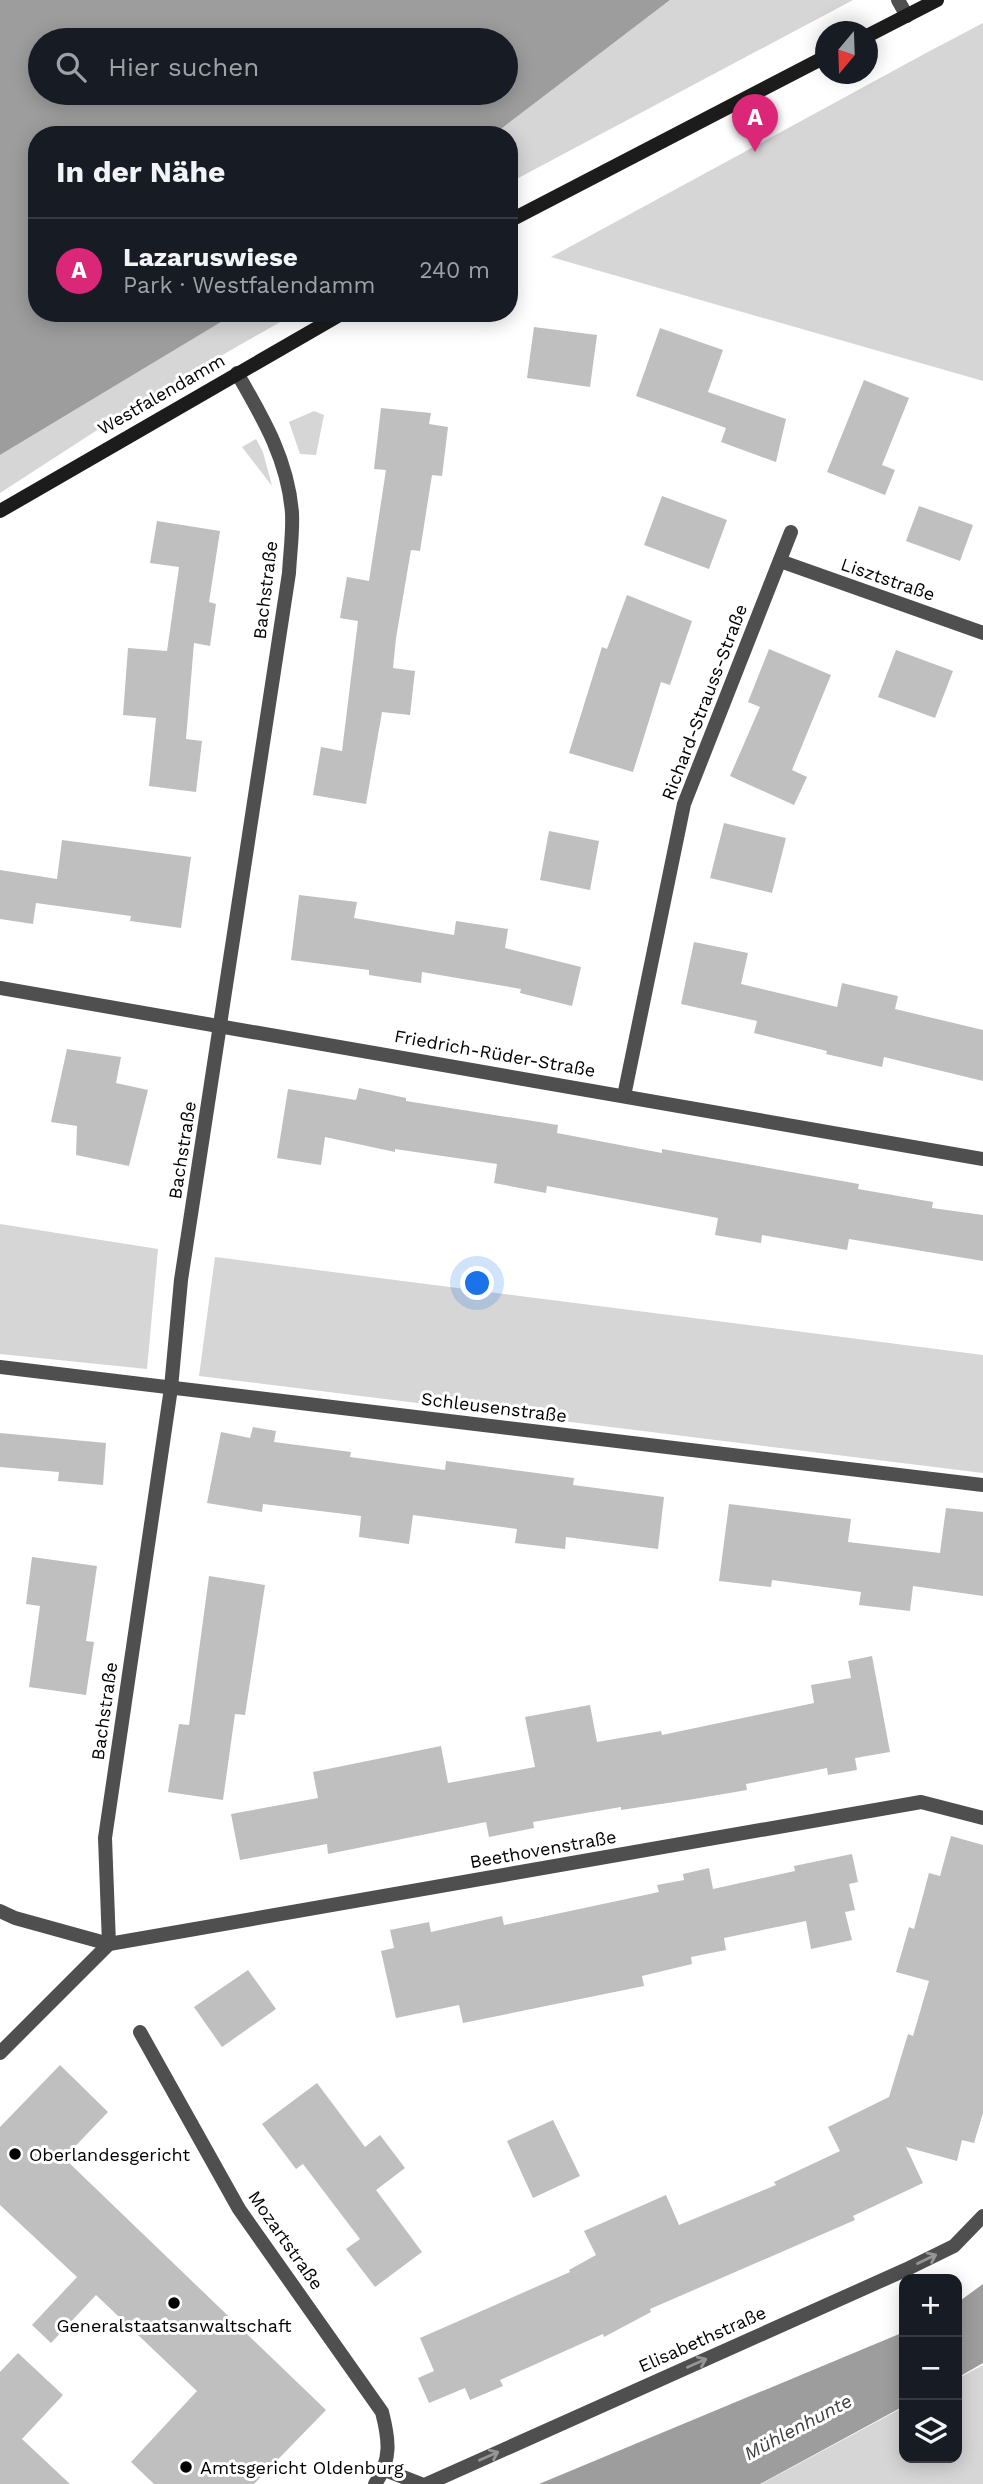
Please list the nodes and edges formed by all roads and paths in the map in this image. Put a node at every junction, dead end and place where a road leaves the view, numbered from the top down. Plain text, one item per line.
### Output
1 (898, 0) edge
2 (937, 0) edge
3 (907, 16) junction
4 (878, 30) edge
5 (815, 62) edge
6 (518, 216) edge
7 (327, 322) edge
8 (237, 373) junction
9 (0, 510) edge
10 (791, 532) dead end
11 (780, 561) junction
12 (983, 633) edge
13 (0, 988) edge
14 (222, 1025) junction
15 (624, 1096) junction
16 (983, 1159) edge
17 (0, 1367) edge
18 (171, 1388) junction
19 (983, 1485) edge
20 (983, 1818) edge
21 (0, 1911) edge
22 (108, 1944) junction
23 (140, 2032) dead end
24 (0, 2053) edge
25 (983, 2217) edge
26 (385, 2470) junction
27 (375, 2484) edge
28 (421, 2484) edge
29 (427, 2484) edge

1 - 3 street
2 - 3 street
3 - 4 street
5 - 6 street
7 - 8 street, Westfalendamm
8 - 9 street, Westfalendamm
8 - 14 street, Bachstraße
10 - 11 street, Richard-Strauss-Straße
11 - 12 street, Lisztstraße
11 - 15 street, Richard-Strauss-Straße
13 - 14 street, Friedrich-Rüder-Straße
14 - 15 street, Friedrich-Rüder-Straße
14 - 18 street, Bachstraße
15 - 16 street, Friedrich-Rüder-Straße
17 - 18 street, Schleusenstraße
18 - 19 street, Schleusenstraße
18 - 22 street, Bachstraße
20 - 22 street, Beethovenstraße
21 - 22 street
22 - 24 street
23 - 26 street, Mozartstraße
29 -> 25 street, Elisabethstraße
26 - 27 street
26 - 28 street

